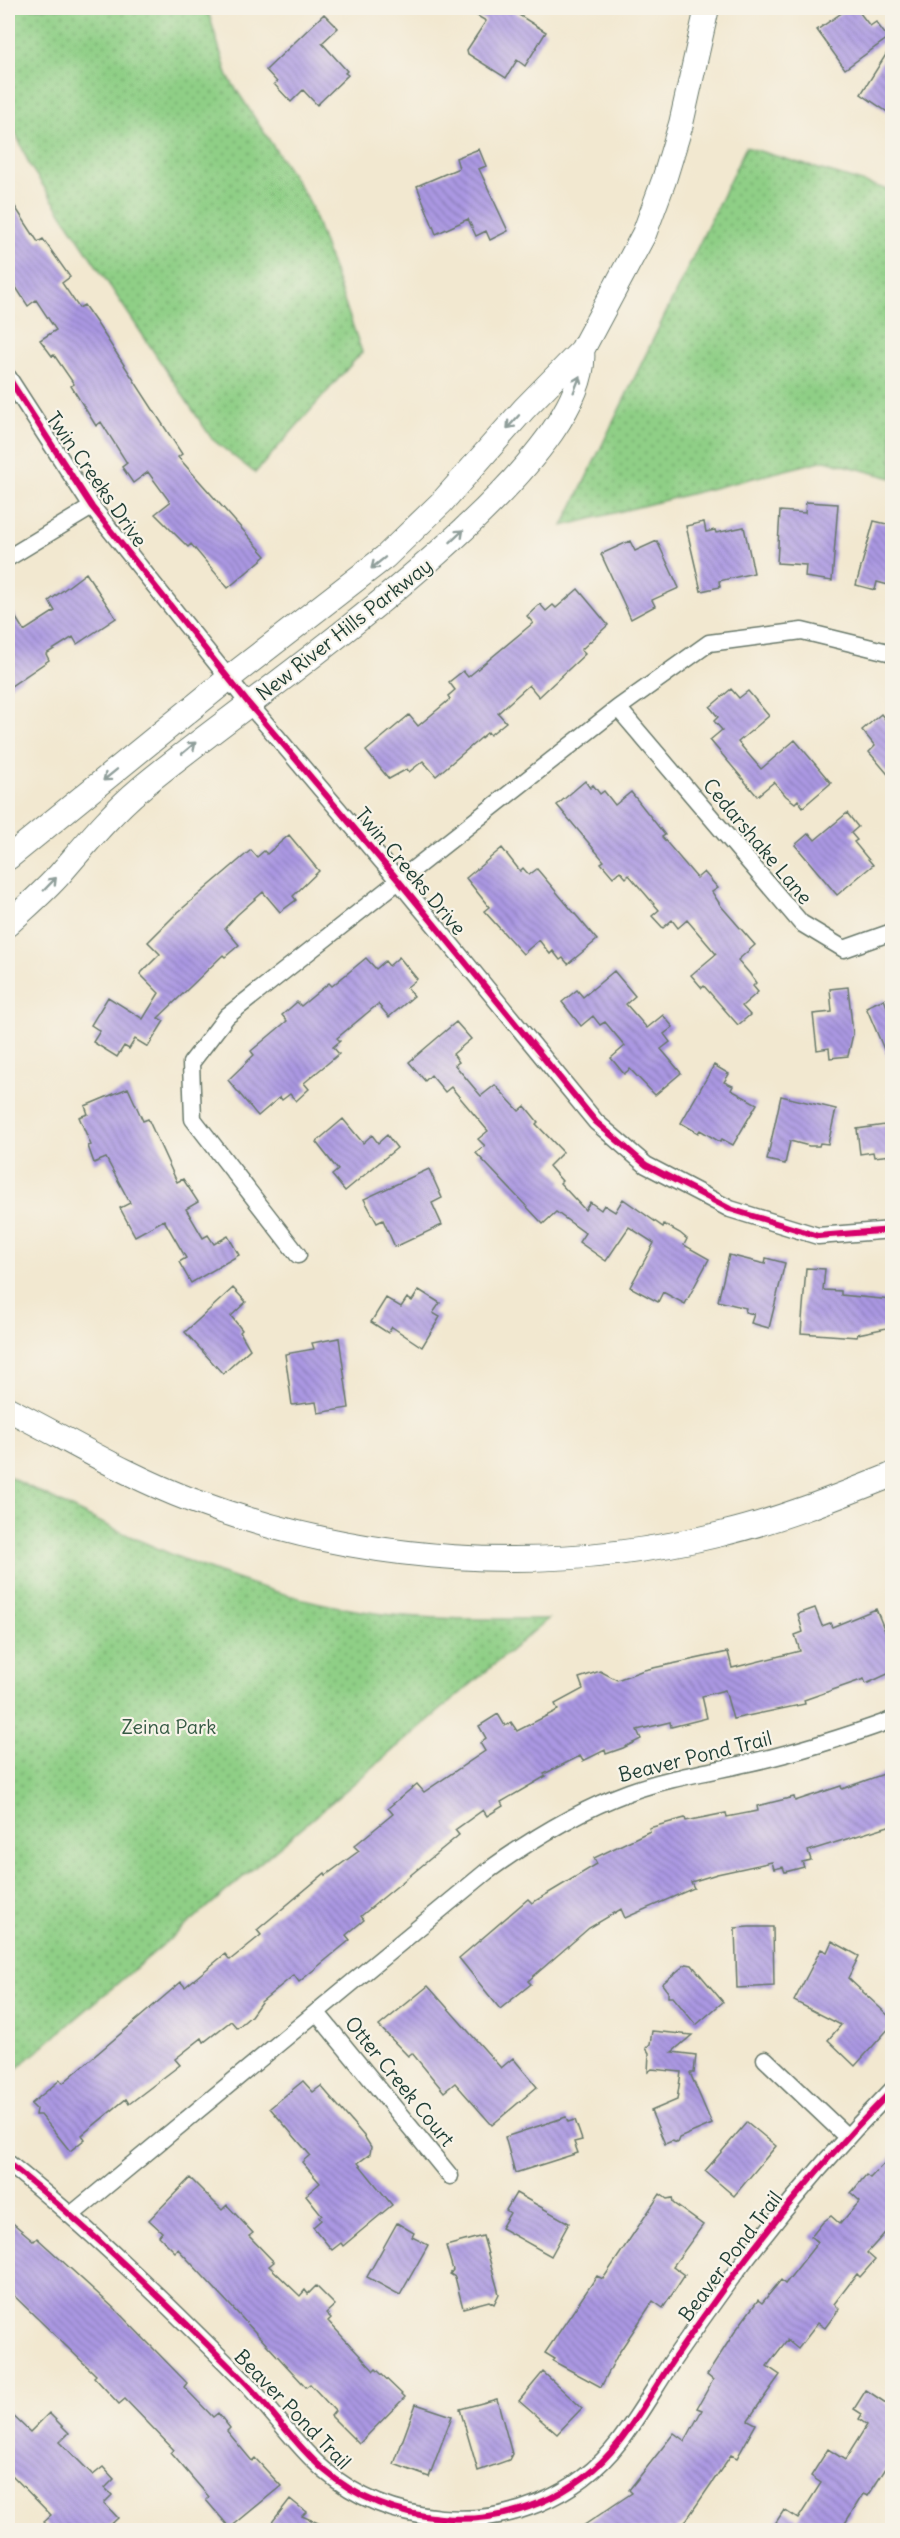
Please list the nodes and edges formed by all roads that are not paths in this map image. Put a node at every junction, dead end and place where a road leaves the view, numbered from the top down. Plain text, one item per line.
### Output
1 (707, 8) edge
2 (582, 350) junction
3 (8, 377) edge
4 (92, 507) junction
5 (8, 558) edge
6 (892, 652) edge
7 (229, 678) junction
8 (249, 704) junction
9 (618, 708) junction
10 (8, 858) edge
11 (398, 880) junction
12 (8, 924) edge
13 (892, 932) edge
14 (892, 1230) edge
15 (298, 1255) dead end
16 (8, 1402) edge
17 (8, 1409) edge
18 (35, 1424) junction
19 (892, 1475) edge
20 (892, 1720) edge
21 (317, 2013) junction
22 (765, 2059) dead end
23 (892, 2090) edge
24 (846, 2136) junction
25 (8, 2163) edge
26 (450, 2176) dead end
27 (71, 2215) junction

1 - 2 street, New River Hills Parkway
2 -> 7 street, New River Hills Parkway
8 -> 2 street, New River Hills Parkway
3 - 4 street, Twin Creeks Drive
4 - 5 street
4 - 7 street, Twin Creeks Drive
6 - 9 street, Twin Creeks Drive
7 - 8 street, Twin Creeks Drive
7 -> 10 street, New River Hills Parkway
8 - 11 street, Twin Creeks Drive
12 -> 8 street, New River Hills Parkway
9 - 11 street, Twin Creeks Drive
9 - 13 street, Cedarshake Lane
11 - 14 street, Twin Creeks Drive
11 - 15 street, Twin Creeks Drive
16 - 18 street
17 - 18 street
18 - 19 street
20 - 21 street, Beaver Pond Trail
21 - 26 street, Otter Creek Court
21 - 27 street, Beaver Pond Trail
22 - 24 street
23 - 24 street, Beaver Pond Trail
24 - 27 street, Beaver Pond Trail
25 - 27 street, Beaver Pond Trail

